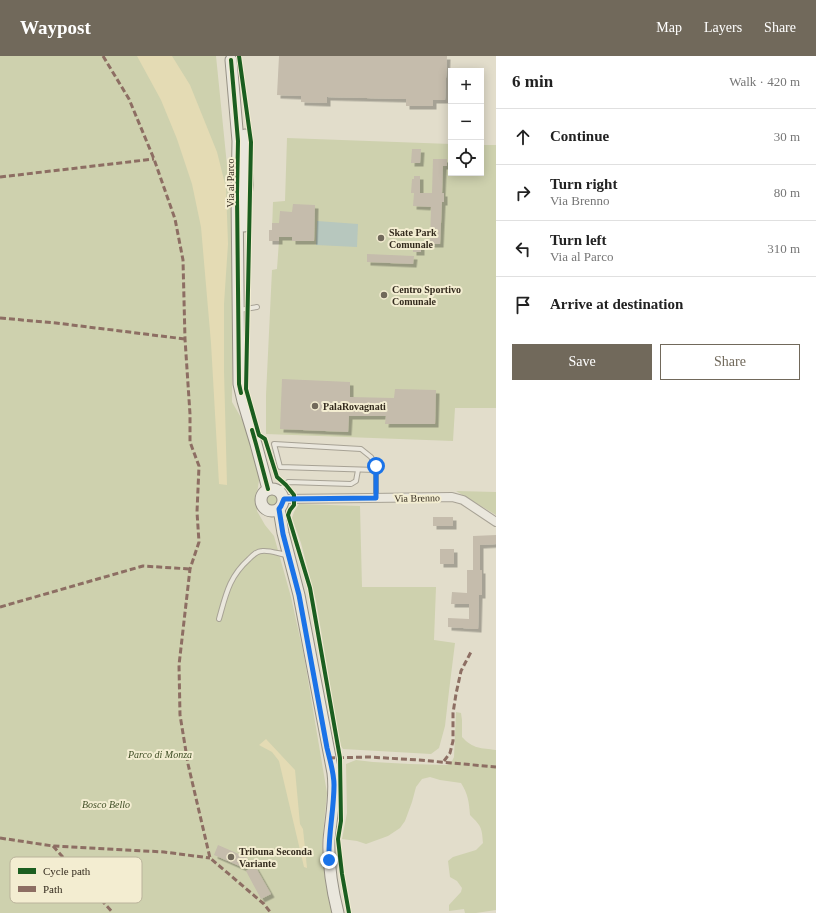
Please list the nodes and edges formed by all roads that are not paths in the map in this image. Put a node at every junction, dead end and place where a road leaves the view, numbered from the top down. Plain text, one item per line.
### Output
1 (231, 58) edge
2 (257, 307) dead end
3 (238, 310) junction
4 (358, 470) junction
5 (376, 470) junction
6 (268, 489) junction
7 (376, 498) junction
8 (280, 500) junction
9 (496, 522) edge
10 (289, 556) junction
11 (219, 619) dead end
12 (338, 913) edge

1 - 3 street, Via al Parco
2 - 3 lane
3 - 6 street, Via al Parco
4 - 5 lane
4 - 5 lane
4 - 8 lane
5 - 7 lane
6 - 8 street
6 - 8 street
7 - 8 street, Via Brenno
7 - 9 street, Via Brenno
8 - 10 street
10 - 11 lane
10 - 12 street

